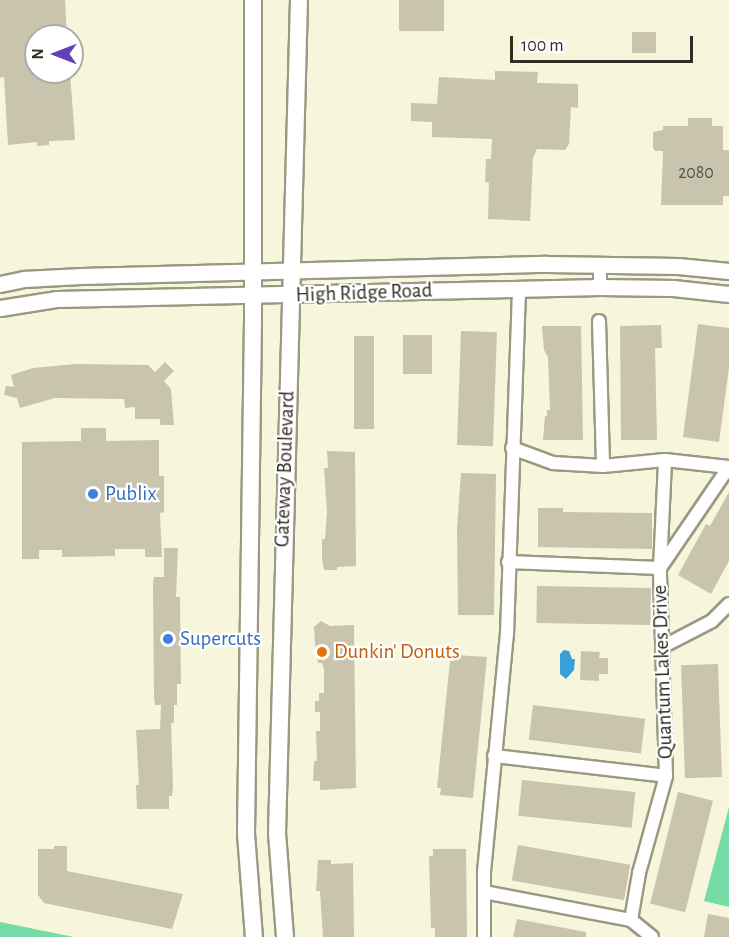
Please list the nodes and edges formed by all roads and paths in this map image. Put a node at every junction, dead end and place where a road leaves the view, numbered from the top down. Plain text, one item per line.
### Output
1 (253, 0) edge
2 (299, 0) edge
3 (600, 264) junction
4 (729, 271) edge
5 (291, 272) junction
6 (253, 273) junction
7 (0, 284) edge
8 (600, 287) junction
9 (519, 289) junction
10 (729, 294) edge
11 (290, 295) junction
12 (253, 296) junction
13 (0, 308) edge
14 (599, 321) dead end
15 (512, 448) junction
16 (665, 460) junction
17 (603, 466) junction
18 (729, 467) edge
19 (508, 562) junction
20 (660, 567) junction
21 (250, 580) junction
22 (281, 591) junction
23 (729, 604) edge
24 (663, 645) junction
25 (494, 756) junction
26 (666, 776) junction
27 (484, 892) junction
28 (631, 920) junction
29 (254, 937) edge
30 (285, 937) edge
31 (484, 937) edge
32 (652, 937) edge

1 - 6 main road, Gateway Boulevard
2 - 5 main road, Gateway Boulevard
3 - 4 street, High Ridge Road
3 - 5 street, High Ridge Road
3 - 8 street
5 - 6 street, High Ridge Road
5 - 11 main road, Gateway Boulevard
6 - 7 street, High Ridge Road
6 - 12 main road, Gateway Boulevard
8 - 9 street, High Ridge Road
8 - 10 street, High Ridge Road
9 - 11 street, High Ridge Road
9 - 15 street
11 - 12 street, High Ridge Road
11 - 22 main road, Gateway Boulevard
12 - 13 street, High Ridge Road
12 - 21 main road, Gateway Boulevard
14 - 17 street
15 - 17 street, Quantum Lakes Drive
15 - 19 street
16 - 17 street, Quantum Lakes Drive
16 - 18 street, Quantum Lakes Drive
16 - 20 street, Quantum Lakes Drive
18 - 20 street, Quantum Lakes Drive
19 - 20 street, Quantum Lakes Drive
19 - 25 street
20 - 24 street, Quantum Lakes Drive
21 - 22 main road
21 - 29 main road, Gateway Boulevard
22 - 30 main road, Gateway Boulevard
23 - 24 street
24 - 26 street, Quantum Lakes Drive
25 - 26 street, Quantum Lakes Drive
25 - 27 street
26 - 28 street, Quantum Lakes Drive
27 - 28 street
27 - 31 street
28 - 32 street

